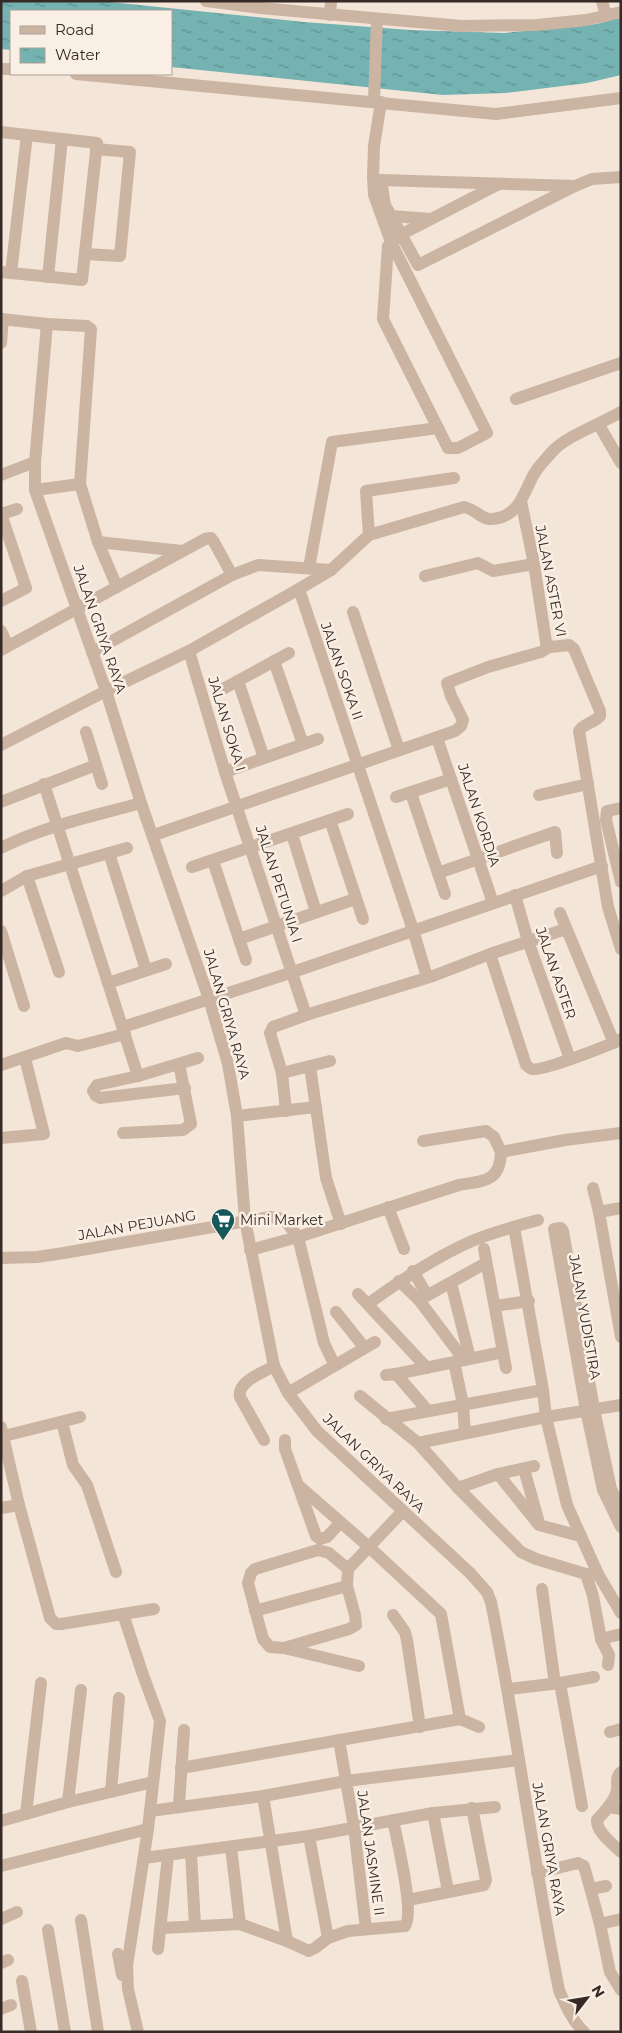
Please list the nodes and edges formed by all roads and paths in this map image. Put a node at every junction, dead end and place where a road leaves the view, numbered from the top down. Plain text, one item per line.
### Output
1 (206, 1) edge
2 (331, 1) edge
3 (602, 1) edge
4 (261, 5) edge
5 (621, 12) edge
6 (330, 15) junction
7 (606, 16) junction
8 (377, 19) junction
9 (85, 75) edge
10 (621, 98) edge
11 (377, 102) junction
12 (1, 132) edge
13 (27, 135) junction
14 (62, 139) junction
15 (96, 149) junction
16 (621, 177) edge
17 (499, 184) junction
18 (575, 186) junction
19 (391, 216) junction
20 (431, 219) junction
21 (402, 234) junction
22 (391, 242) junction
23 (85, 254) junction
24 (6, 272) edge
25 (48, 277) junction
26 (2, 319) edge
27 (47, 324) junction
28 (1, 343) edge
29 (619, 367) edge
30 (516, 399) dead end
31 (621, 412) edge
32 (599, 425) junction
33 (438, 428) junction
34 (35, 462) junction
35 (621, 463) edge
36 (1, 475) edge
37 (454, 478) dead end
38 (80, 484) junction
39 (35, 490) junction
40 (521, 501) junction
41 (17, 509) dead end
42 (1, 514) edge
43 (369, 536) junction
44 (98, 542) junction
45 (182, 551) junction
46 (534, 564) junction
47 (309, 568) junction
48 (331, 570) junction
49 (232, 575) junction
50 (424, 576) dead end
51 (117, 587) junction
52 (299, 589) junction
53 (1, 601) edge
54 (78, 607) junction
55 (353, 612) dead end
56 (1, 631) edge
57 (549, 647) junction
58 (5, 648) edge
59 (188, 651) junction
60 (92, 652) junction
61 (289, 653) dead end
62 (274, 661) junction
63 (238, 680) junction
64 (222, 689) dead end
65 (106, 691) junction
66 (86, 732) dead end
67 (437, 738) junction
68 (318, 739) dead end
69 (303, 744) junction
70 (1, 745) edge
71 (399, 750) junction
72 (264, 758) junction
73 (358, 763) junction
74 (96, 765) junction
75 (225, 772) junction
76 (451, 779) junction
77 (44, 784) junction
78 (102, 784) dead end
79 (588, 784) junction
80 (411, 793) junction
81 (539, 795) dead end
82 (3, 797) edge
83 (396, 797) dead end
84 (141, 803) junction
85 (238, 806) junction
86 (621, 808) edge
87 (348, 814) dead end
88 (330, 820) junction
89 (56, 827) junction
90 (292, 834) junction
91 (154, 835) junction
92 (251, 847) junction
93 (1, 848) edge
94 (126, 848) dead end
95 (557, 852) dead end
96 (109, 853) junction
97 (477, 858) junction
98 (213, 861) junction
99 (68, 864) junction
100 (602, 866) junction
101 (192, 868) dead end
102 (438, 872) junction
103 (27, 876) junction
104 (621, 882) edge
105 (1, 891) edge
106 (444, 894) dead end
107 (515, 895) junction
108 (355, 899) junction
109 (493, 903) junction
110 (316, 912) junction
111 (560, 914) dead end
112 (363, 919) dead end
113 (277, 926) junction
114 (566, 928) junction
115 (413, 930) junction
116 (1, 931) edge
117 (239, 939) junction
118 (528, 941) junction
119 (621, 950) edge
120 (490, 954) junction
121 (246, 960) dead end
122 (470, 961) junction
123 (166, 964) dead end
124 (494, 967) junction
125 (146, 970) junction
126 (59, 972) dead end
127 (293, 972) junction
128 (427, 977) junction
129 (108, 983) junction
130 (209, 999) junction
131 (24, 1006) dead end
132 (306, 1015) junction
133 (124, 1030) junction
134 (617, 1041) edge
135 (25, 1058) junction
136 (198, 1058) dead end
137 (570, 1059) junction
138 (330, 1060) dead end
139 (1, 1064) edge
140 (179, 1064) junction
141 (310, 1066) junction
142 (282, 1073) junction
143 (138, 1076) junction
144 (185, 1088) junction
145 (316, 1107) junction
146 (286, 1111) junction
147 (237, 1116) junction
148 (123, 1133) dead end
149 (621, 1133) edge
150 (1, 1138) edge
151 (423, 1141) dead end
152 (501, 1152) junction
153 (593, 1188) dead end
154 (388, 1207) junction
155 (621, 1208) edge
156 (599, 1212) junction
157 (245, 1220) junction
158 (538, 1220) dead end
159 (341, 1224) junction
160 (514, 1227) junction
161 (559, 1230) dead end
162 (298, 1237) junction
163 (404, 1249) dead end
164 (484, 1249) dead end
165 (250, 1250) junction
166 (1, 1258) edge
167 (486, 1263) junction
168 (413, 1271) junction
169 (399, 1281) junction
170 (451, 1283) junction
171 (358, 1294) dead end
172 (423, 1298) junction
173 (528, 1301) junction
174 (368, 1304) junction
175 (495, 1306) junction
176 (619, 1309) edge
177 (336, 1312) dead end
178 (621, 1337) edge
179 (503, 1352) junction
180 (463, 1360) junction
181 (334, 1364) junction
182 (274, 1366) junction
183 (427, 1368) junction
184 (506, 1368) dead end
185 (543, 1390) junction
186 (288, 1392) junction
187 (360, 1396) dead end
188 (463, 1404) junction
189 (621, 1405) edge
190 (590, 1409) junction
191 (428, 1411) junction
192 (80, 1417) dead end
193 (546, 1417) junction
194 (386, 1419) junction
195 (62, 1422) junction
196 (2, 1431) edge
197 (465, 1433) junction
198 (264, 1440) dead end
199 (285, 1440) dead end
200 (418, 1443) junction
201 (498, 1474) junction
202 (298, 1485) junction
203 (458, 1488) junction
204 (19, 1505) junction
205 (1, 1508) edge
206 (621, 1510) edge
207 (402, 1512) junction
208 (340, 1523) junction
209 (539, 1525) junction
210 (621, 1527) edge
211 (580, 1536) junction
212 (369, 1547) junction
213 (348, 1570) junction
214 (116, 1572) dead end
215 (592, 1574) junction
216 (347, 1586) junction
217 (542, 1589) dead end
218 (154, 1609) dead end
219 (255, 1611) junction
220 (123, 1614) junction
221 (621, 1614) edge
222 (393, 1615) dead end
223 (621, 1634) edge
224 (602, 1639) junction
225 (284, 1648) junction
226 (608, 1665) dead end
227 (359, 1666) dead end
228 (594, 1677) dead end
229 (557, 1683) junction
230 (41, 1684) dead end
231 (509, 1689) junction
232 (81, 1690) dead end
233 (119, 1698) dead end
234 (460, 1719) junction
235 (420, 1727) junction
236 (479, 1727) dead end
237 (184, 1730) dead end
238 (340, 1740) junction
239 (519, 1760) junction
240 (181, 1768) junction
241 (621, 1772) edge
242 (346, 1781) junction
243 (153, 1782) junction
244 (112, 1792) junction
245 (263, 1796) junction
246 (68, 1802) junction
247 (179, 1806) junction
248 (582, 1806) dead end
249 (495, 1807) dead end
250 (472, 1808) junction
251 (614, 1808) edge
252 (150, 1811) junction
253 (434, 1813) junction
254 (26, 1814) junction
255 (393, 1820) junction
256 (1, 1821) edge
257 (354, 1827) junction
258 (148, 1829) junction
259 (309, 1836) junction
260 (271, 1841) junction
261 (231, 1847) junction
262 (621, 1852) edge
263 (191, 1853) junction
264 (168, 1856) junction
265 (144, 1858) junction
266 (1, 1866) edge
267 (536, 1869) junction
268 (606, 1886) dead end
269 (591, 1889) junction
270 (448, 1891) junction
271 (408, 1900) junction
272 (17, 1912) dead end
273 (1, 1919) edge
274 (621, 1919) edge
275 (81, 1920) dead end
276 (240, 1924) junction
277 (600, 1924) junction
278 (195, 1926) junction
279 (162, 1928) junction
280 (366, 1929) junction
281 (48, 1930) dead end
282 (328, 1938) junction
283 (287, 1940) junction
284 (158, 1949) dead end
285 (124, 1952) junction
286 (615, 1970) edge
287 (22, 1981) dead end
288 (621, 1990) edge
289 (581, 2030) edge
290 (31, 2032) edge
291 (64, 2032) edge
292 (98, 2032) edge
293 (131, 2032) edge
294 (138, 2032) edge

1 - 4 street
2 - 6 street
3 - 7 street
4 - 6 street
5 - 7 street
6 - 8 street
7 - 8 street
8 - 11 street
9 - 11 street
10 - 11 street
11 - 22 street
12 - 13 street
13 - 14 street
13 - 24 street
14 - 15 street
14 - 25 street
15 - 23 street
15 - 23 street
16 - 18 street
17 - 18 street
17 - 19 street
17 - 20 street
18 - 21 street
19 - 20 street
19 - 21 street
20 - 21 street
21 - 22 street
22 - 33 street
22 - 33 street
23 - 25 street
24 - 25 street
26 - 27 street
26 - 28 street
27 - 34 street, JALAN GRIYA RAYA
27 - 38 street
29 - 30 street
31 - 32 street
32 - 35 street
32 - 40 street
33 - 47 street
34 - 36 street
34 - 39 street, JALAN GRIYA RAYA
37 - 43 street
38 - 39 street
38 - 44 street
39 - 54 street, JALAN GRIYA RAYA
40 - 43 street
40 - 46 street, JALAN ASTER VI
41 - 42 street
42 - 53 street
43 - 48 street
44 - 45 street
44 - 51 street
45 - 49 street
45 - 51 street
46 - 50 street
46 - 57 street, JALAN ASTER VI
47 - 48 street
47 - 49 street
48 - 52 street
49 - 60 street
51 - 54 street
52 - 59 street
52 - 73 street, JALAN SOKA II
54 - 58 street
54 - 60 street, JALAN GRIYA RAYA
55 - 71 street
56 - 58 street
57 - 67 street
57 - 79 street, JALAN ASTER VI
59 - 65 street
59 - 75 street, JALAN SOKA I
60 - 65 street, JALAN GRIYA RAYA
61 - 62 street
62 - 63 street
62 - 69 street
63 - 64 street
63 - 72 street
65 - 70 street
65 - 84 street, JALAN GRIYA RAYA
66 - 74 street
67 - 71 street
67 - 76 street, JALAN KORDIA
68 - 69 street
69 - 72 street
71 - 73 street
72 - 75 street
73 - 85 street
73 - 115 street, JALAN SOKA II
74 - 77 street
74 - 78 street
75 - 85 street, JALAN SOKA I
76 - 80 street
76 - 97 street, JALAN KORDIA
77 - 82 street
77 - 89 street
79 - 81 street
79 - 100 street, JALAN ASTER VI
80 - 83 street
80 - 102 street
84 - 89 street
84 - 91 street, JALAN GRIYA RAYA
85 - 91 street
85 - 92 street, JALAN PETUNIA I
86 - 104 street
87 - 88 street
88 - 90 street
88 - 108 street
89 - 93 street
89 - 99 street
90 - 92 street
90 - 110 street
91 - 130 street, JALAN GRIYA RAYA
92 - 98 street
92 - 113 street, JALAN PETUNIA I
94 - 96 street
95 - 97 street
96 - 99 street
96 - 125 street
97 - 102 street
97 - 109 street, JALAN KORDIA
98 - 101 street
98 - 117 street
99 - 103 street
99 - 129 street
100 - 107 street
100 - 119 street, JALAN ASTER VI
102 - 106 street
103 - 105 street
103 - 126 street
107 - 109 street
107 - 118 street, JALAN ASTER
108 - 110 street
108 - 112 street
109 - 115 street
110 - 113 street
111 - 114 street
113 - 117 street
113 - 127 street, JALAN PETUNIA I
114 - 118 street
114 - 134 street
115 - 127 street
115 - 128 street, JALAN SOKA II
116 - 131 street
117 - 121 street
118 - 120 street
118 - 137 street, JALAN ASTER
120 - 122 street
120 - 124 street
122 - 124 street
122 - 128 street
123 - 125 street
124 - 137 street
125 - 129 street
127 - 130 street
127 - 132 street, JALAN PETUNIA I
128 - 132 street
129 - 133 street
130 - 133 street
130 - 147 street, JALAN GRIYA RAYA
132 - 142 street
133 - 135 street
133 - 143 street
134 - 137 street
135 - 139 street
135 - 150 street
136 - 140 street
138 - 141 street
140 - 143 street
140 - 144 street
141 - 142 street
141 - 145 street
142 - 146 street
143 - 144 street
144 - 148 street
145 - 146 street
145 - 159 street
146 - 147 street
147 - 157 street, JALAN GRIYA RAYA
149 - 152 street
151 - 152 street
152 - 154 street
153 - 156 street
154 - 159 street
154 - 163 street
155 - 156 street
156 - 176 street
157 - 162 street, JALAN PEJUANG
157 - 165 street, JALAN GRIYA RAYA
157 - 166 street, JALAN PEJUANG
158 - 160 street
159 - 162 street
160 - 168 street
160 - 173 street
161 - 190 street, JALAN YUDISTIRA
162 - 165 street
162 - 181 street
164 - 167 street
165 - 182 street, JALAN GRIYA RAYA
167 - 170 street
167 - 175 street
168 - 169 street
168 - 172 street
169 - 172 street
169 - 174 street
170 - 172 street
170 - 180 street
171 - 174 street
172 - 180 street
173 - 175 street
173 - 185 street
174 - 183 street
175 - 179 street
176 - 178 street
177 - 181 street
179 - 180 street
179 - 184 street
180 - 183 street
180 - 188 street
181 - 186 street
182 - 186 street, JALAN GRIYA RAYA
182 - 198 street
183 - 191 street
185 - 188 street
185 - 193 street
186 - 207 street, JALAN GRIYA RAYA
187 - 194 street
188 - 191 street
188 - 197 street
189 - 190 street
190 - 193 street
190 - 206 street
190 - 210 street
191 - 194 street
192 - 195 street
193 - 197 street
193 - 211 street
194 - 200 street
195 - 196 street
195 - 214 street
196 - 204 street
197 - 200 street
199 - 202 street
200 - 203 street
201 - 203 street
201 - 209 street
201 - 209 street
202 - 208 street
202 - 208 street
203 - 215 street
204 - 205 street
204 - 220 street
207 - 212 street
207 - 231 street, JALAN GRIYA RAYA
208 - 212 street
209 - 211 street
211 - 215 street
212 - 213 street
212 - 234 street
213 - 216 street
213 - 219 street
215 - 221 street
215 - 224 street
216 - 219 street
216 - 225 street
217 - 229 street
218 - 220 street
219 - 225 street
220 - 243 street
222 - 235 street
223 - 224 street
224 - 226 street
225 - 227 street
228 - 229 street
229 - 231 street
229 - 248 street
230 - 254 street
231 - 239 street, JALAN GRIYA RAYA
232 - 246 street
233 - 244 street
234 - 235 street
234 - 236 street
235 - 238 street
237 - 240 street
238 - 240 street
238 - 242 street, JALAN JASMINE II
239 - 242 street
239 - 267 street, JALAN GRIYA RAYA
240 - 247 street
241 - 251 street
242 - 245 street
242 - 257 street, JALAN JASMINE II
243 - 244 street
243 - 252 street
244 - 246 street
245 - 247 street
245 - 260 street
246 - 254 street
247 - 252 street
249 - 250 street
250 - 253 street
250 - 270 street
251 - 262 street
252 - 258 street
253 - 255 street
253 - 270 street
254 - 256 street
255 - 257 street
255 - 271 street
257 - 259 street
257 - 280 street, JALAN JASMINE II
258 - 265 street
258 - 266 street
259 - 260 street
259 - 282 street
260 - 261 street
260 - 283 street
261 - 263 street
261 - 276 street
263 - 264 street
263 - 278 street
264 - 265 street
264 - 279 street
265 - 285 street
267 - 269 street
267 - 289 street, JALAN GRIYA RAYA
268 - 269 street
269 - 277 street
270 - 271 street
271 - 280 street
272 - 273 street
274 - 277 street
275 - 292 street
276 - 278 street
276 - 283 street
277 - 286 street
278 - 279 street
279 - 284 street
280 - 282 street
281 - 291 street
282 - 283 street
285 - 293 street
285 - 294 street
286 - 288 street
287 - 290 street

